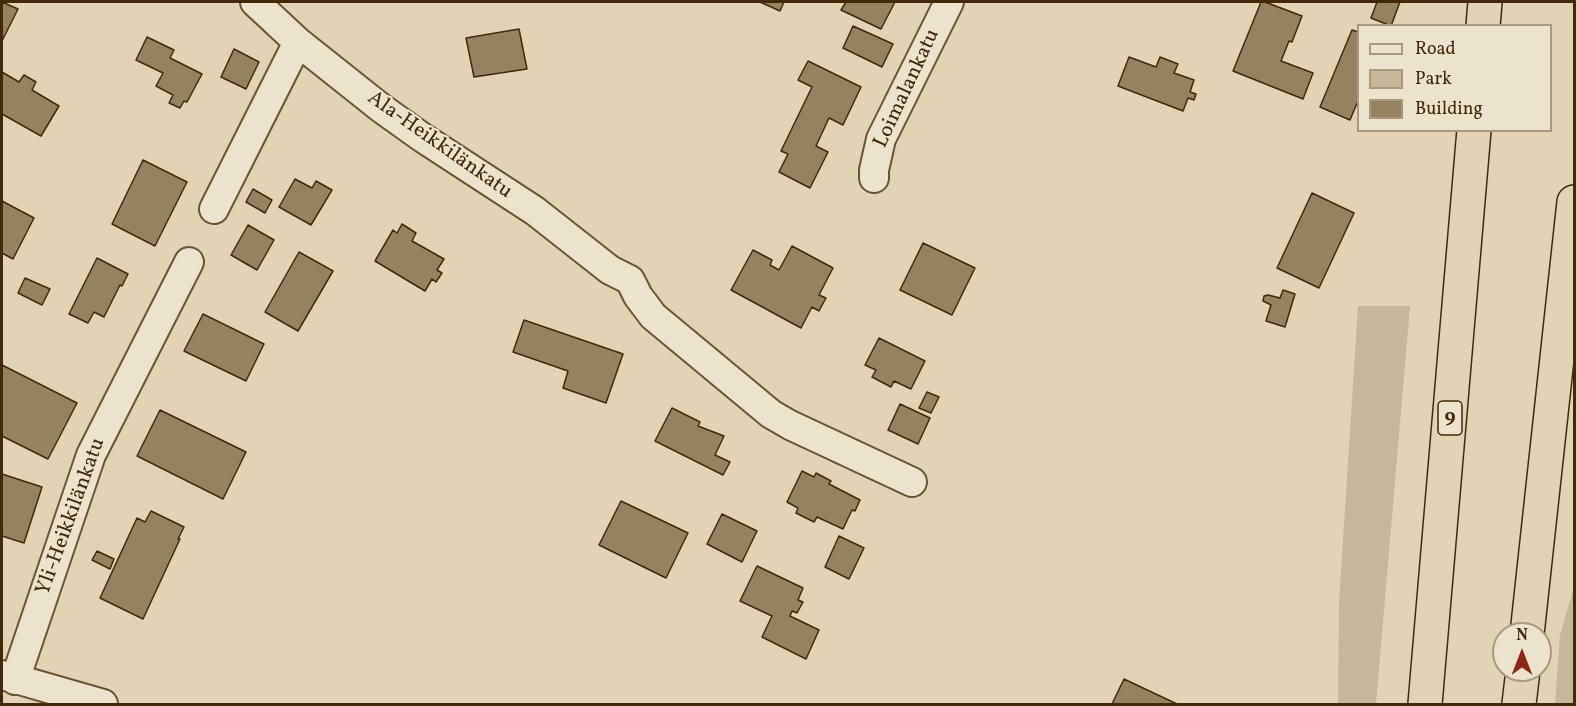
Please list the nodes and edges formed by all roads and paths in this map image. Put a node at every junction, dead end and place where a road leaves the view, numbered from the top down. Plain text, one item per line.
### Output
1 (255, 2) edge
2 (949, 2) edge
3 (1485, 2) edge
4 (1483, 24) edge
5 (298, 42) junction
6 (1474, 132) edge
7 (874, 178) dead end
8 (1575, 202) edge
9 (214, 209) dead end
10 (189, 262) dead end
11 (912, 482) dead end
12 (1528, 622) edge
13 (8, 678) edge
14 (1522, 682) edge
15 (103, 705) edge
16 (1425, 705) edge
17 (1519, 705) edge

1 - 5 street, Ala-Heikkilänkatu
2 - 7 street, Loimalankatu
3 - 4 highway
5 - 9 street
5 - 11 street, Ala-Heikkilänkatu
6 - 16 highway, 9
8 - 12 highway
10 - 13 street, Yli-Heikkilänkatu
13 - 15 street
14 - 17 highway

